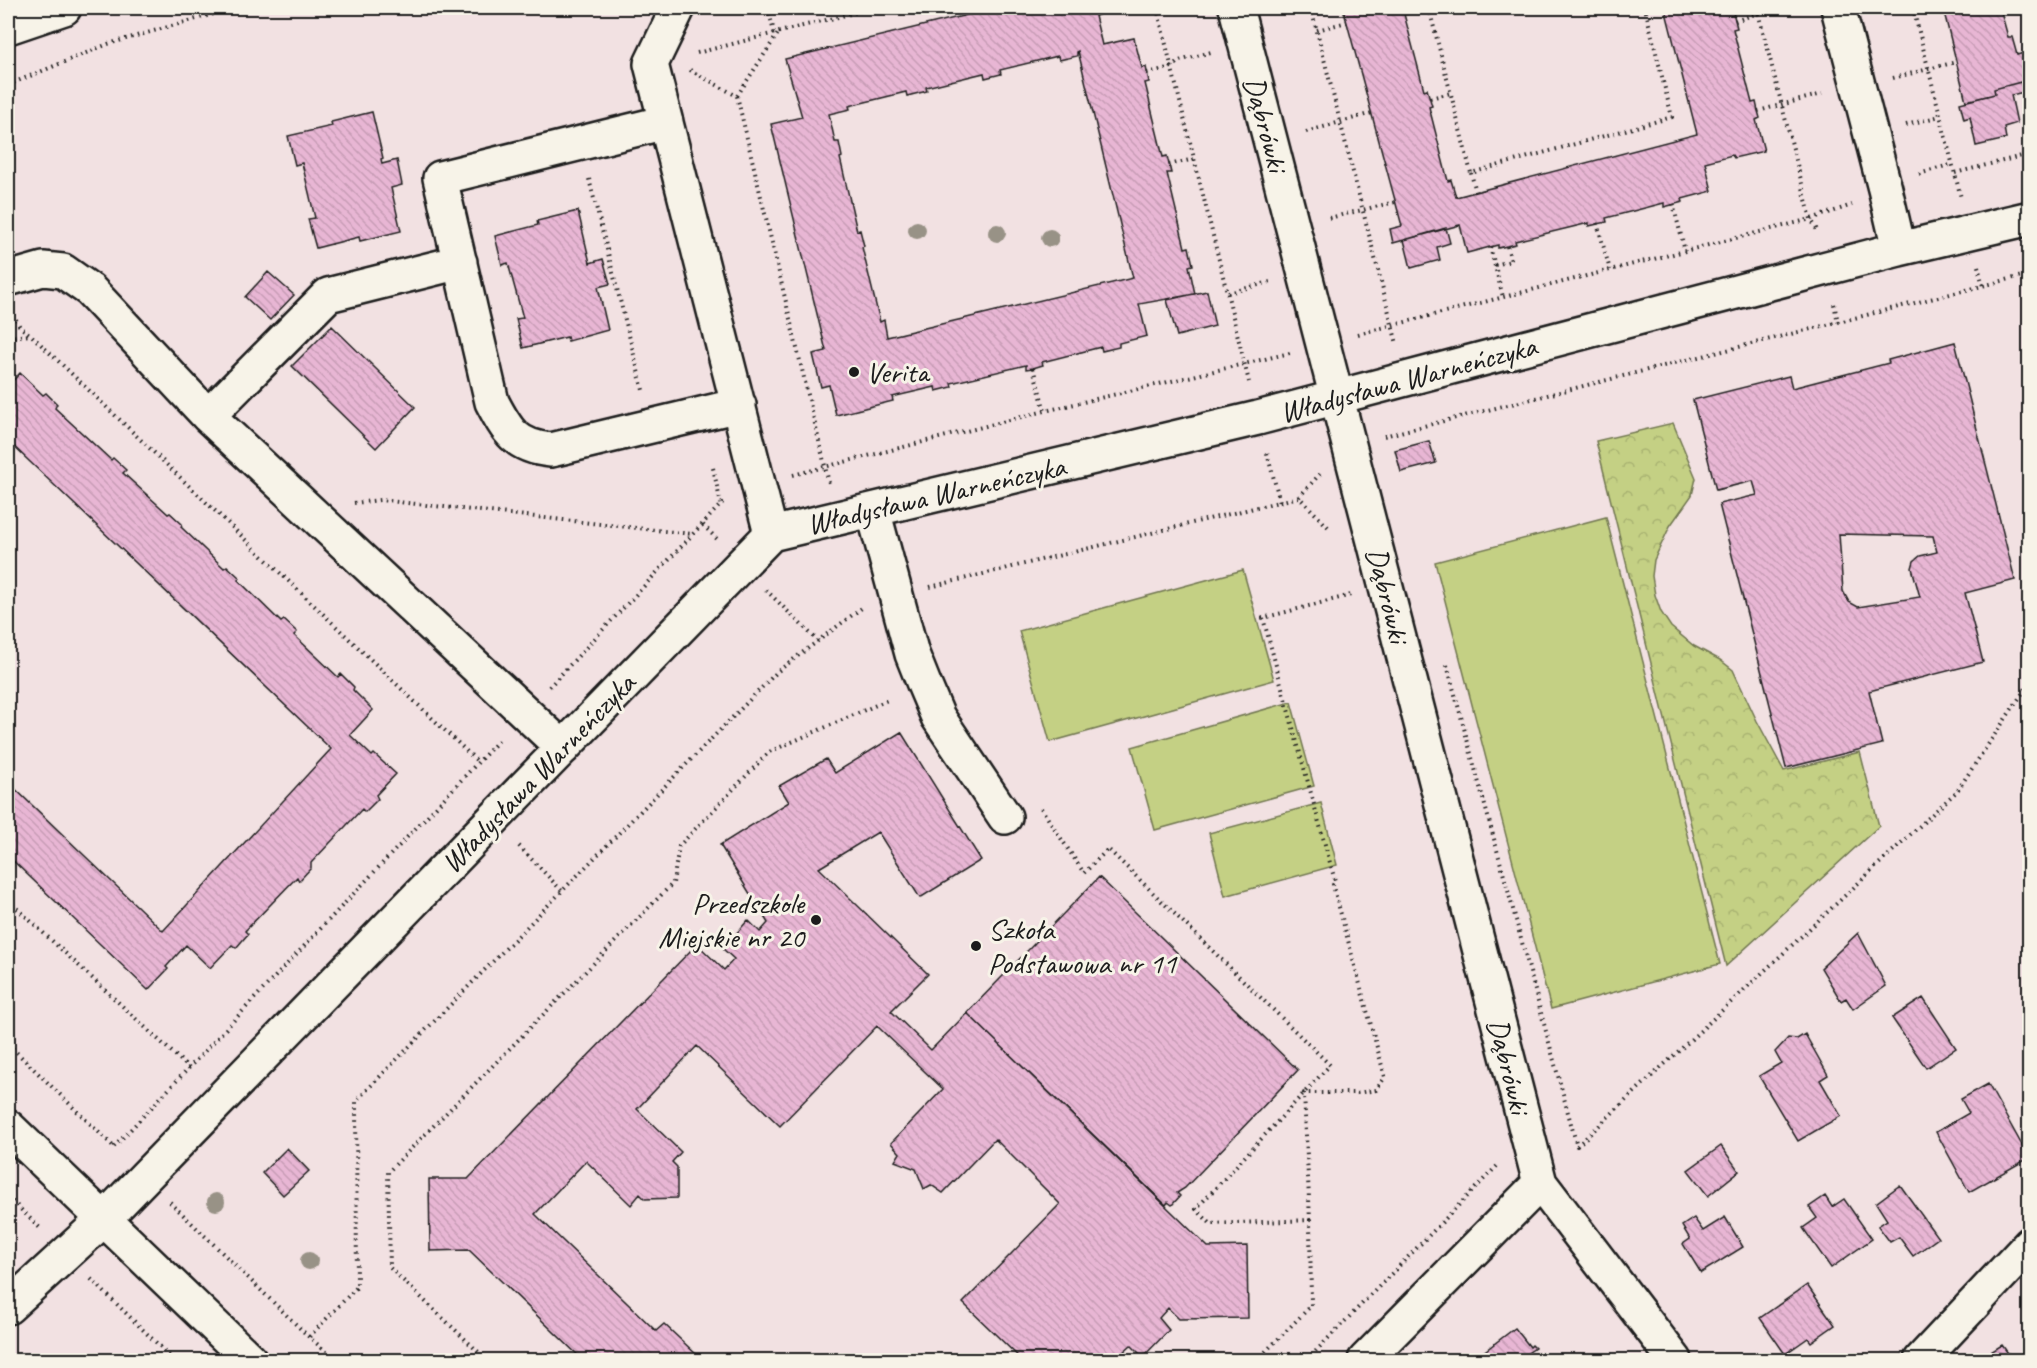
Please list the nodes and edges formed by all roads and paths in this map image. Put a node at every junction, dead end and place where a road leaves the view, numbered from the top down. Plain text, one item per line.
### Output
1 (64, 8) edge
2 (235, 8) edge
3 (678, 8) edge
4 (768, 8) edge
5 (873, 8) edge
6 (1157, 8) edge
7 (1236, 8) edge
8 (1330, 8) edge
9 (1429, 8) edge
10 (1645, 8) edge
11 (1772, 8) edge
12 (1838, 8) edge
13 (1913, 8) edge
14 (1758, 9) edge
15 (1312, 10) edge
16 (1735, 21) dead end
17 (1347, 22) dead end
18 (8, 27) edge
19 (1317, 30) junction
20 (777, 32) junction
21 (1245, 42) junction
22 (661, 61) junction
23 (1956, 62) dead end
24 (1172, 67) junction
25 (1929, 69) junction
26 (1147, 73) dead end
27 (8, 85) edge
28 (1858, 86) junction
29 (1451, 93) junction
30 (737, 96) junction
31 (1430, 98) dead end
32 (1782, 104) junction
33 (1758, 111) dead end
34 (1372, 113) dead end
35 (1340, 121) junction
36 (666, 122) junction
37 (1271, 142) junction
38 (580, 144) junction
39 (2030, 154) edge
40 (1194, 159) junction
41 (1952, 164) junction
42 (1169, 165) dead end
43 (1471, 173) junction
44 (1955, 173) junction
45 (1885, 189) junction
46 (1476, 192) dead end
47 (1395, 202) dead end
48 (1673, 204) dead end
49 (1362, 210) junction
50 (2030, 218) edge
51 (1811, 219) junction
52 (1597, 223) dead end
53 (1293, 228) junction
54 (1969, 232) junction
55 (1507, 246) dead end
56 (1490, 247) dead end
57 (1899, 249) junction
58 (1684, 251) junction
59 (460, 262) junction
60 (1495, 265) junction
61 (1826, 269) junction
62 (1610, 270) junction
63 (2030, 274) edge
64 (8, 279) edge
65 (1983, 286) junction
66 (1503, 297) junction
67 (12, 312) dead end
68 (1838, 322) junction
69 (1392, 325) junction
70 (31, 335) junction
71 (8, 337) edge
72 (1348, 337) dead end
73 (1397, 346) dead end
74 (1292, 353) dead end
75 (1245, 363) junction
76 (1033, 368) dead end
77 (1250, 386) dead end
78 (1337, 398) junction
79 (739, 405) junction
80 (1045, 411) junction
81 (208, 416) junction
82 (652, 426) junction
83 (1385, 435) junction
84 (1378, 438) dead end
85 (1265, 445) dead end
86 (1388, 447) dead end
87 (825, 467) junction
88 (1325, 468) dead end
89 (759, 483) junction
90 (1299, 497) junction
91 (1280, 502) junction
92 (873, 510) junction
93 (312, 512) junction
94 (839, 518) junction
95 (771, 534) junction
96 (693, 535) junction
97 (1333, 538) dead end
98 (1347, 584) dead end
99 (896, 596) junction
100 (1447, 664) dead end
101 (2030, 682) edge
102 (924, 684) junction
103 (526, 711) junction
104 (563, 748) junction
105 (478, 762) junction
106 (1040, 806) dead end
107 (1005, 817) dead end
108 (8, 900) edge
109 (189, 1068) junction
110 (1304, 1093) junction
111 (8, 1127) edge
112 (114, 1147) dead end
113 (1502, 1161) dead end
114 (1540, 1183) junction
115 (103, 1220) junction
116 (1310, 1220) junction
117 (2030, 1244) edge
118 (8, 1307) edge
119 (250, 1360) edge
120 (336, 1360) edge
121 (487, 1360) edge
122 (1257, 1360) edge
123 (1307, 1360) edge
124 (1365, 1360) edge
125 (1675, 1360) edge
126 (1921, 1360) edge

1 - 18 street
2 - 27 path
3 - 22 street
4 - 20 path
5 - 20 path
6 - 24 path
7 - 21 street, Dąbrówki
8 - 15 path
9 - 29 path
10 - 43 path
11 - 14 path
12 - 28 street
13 - 25 path
14 - 16 path
14 - 32 path
15 - 19 path
17 - 19 path
19 - 35 path
20 - 22 path
20 - 30 path
21 - 24 path
21 - 37 street, Dąbrówki
22 - 30 path
22 - 36 street
23 - 25 path
24 - 26 path
24 - 40 path
25 - 28 path
25 - 41 path
28 - 32 path
28 - 45 street
29 - 31 path
29 - 43 path
30 - 87 path
32 - 33 path
32 - 51 path
34 - 35 path
35 - 37 path
35 - 49 path
36 - 38 street
36 - 79 street
37 - 53 street, Dąbrówki
38 - 59 street
38 - 82 path
39 - 44 path
40 - 42 path
40 - 75 path
41 - 44 path
41 - 45 path
43 - 46 path
44 - 54 path
45 - 51 path
45 - 57 street
47 - 49 path
48 - 58 path
49 - 53 path
49 - 69 path
50 - 54 street, Władysława Warneńczyka
51 - 58 path
51 - 61 path
52 - 62 path
53 - 78 street, Dąbrówki
54 - 57 street, Władysława Warneńczyka
54 - 65 path
55 - 60 path
56 - 60 path
57 - 61 street, Władysława Warneńczyka
58 - 62 path
59 - 81 street
59 - 82 street
60 - 66 path
61 - 68 path
61 - 78 street, Władysława Warneńczyka
62 - 66 path
63 - 65 path
64 - 81 street
65 - 68 path
66 - 69 path
67 - 70 path
68 - 83 path
69 - 72 path
69 - 73 path
70 - 71 path
70 - 105 path
74 - 75 path
75 - 77 path
75 - 80 path
76 - 80 path
78 - 92 street, Władysława Warneńczyka
78 - 114 street, Dąbrówki
79 - 82 street
79 - 89 street
80 - 87 path
81 - 93 street
83 - 84 path
83 - 86 path
85 - 91 path
87 - 89 path
87 - 94 path
88 - 90 path
89 - 95 street
89 - 96 path
90 - 91 path
90 - 97 path
91 - 99 path
92 - 94 street, Władysława Warneńczyka
92 - 99 street
93 - 96 path
93 - 103 street
94 - 95 street, Władysława Warneńczyka
95 - 104 street, Władysława Warneńczyka
96 - 103 path
98 - 110 path
99 - 102 street
99 - 120 path
100 - 101 path
102 - 107 street
102 - 121 path
103 - 104 street
103 - 105 path
104 - 115 street, Władysława Warneńczyka
105 - 109 path
106 - 110 path
108 - 109 path
109 - 112 path
110 - 116 path
110 - 116 path
111 - 115 street
113 - 123 path
114 - 124 street
114 - 125 street, Dąbrówki
115 - 118 street, Władysława Warneńczyka
115 - 119 street
116 - 122 path
117 - 126 street

